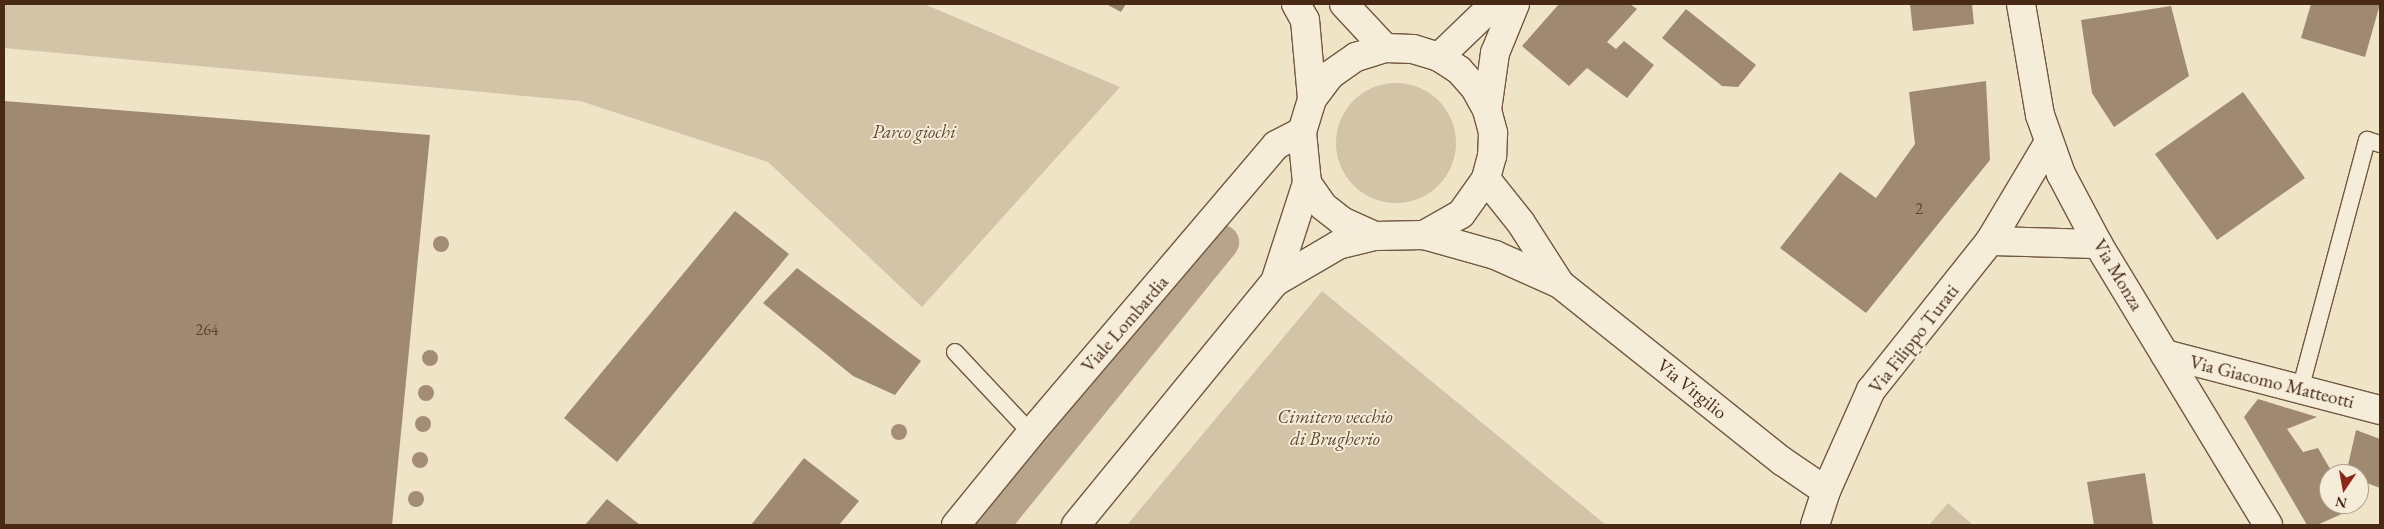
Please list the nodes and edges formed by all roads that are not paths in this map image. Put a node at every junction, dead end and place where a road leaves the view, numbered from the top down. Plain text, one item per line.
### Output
1 (1296, 4) edge
2 (1344, 4) edge
3 (1494, 4) edge
4 (1515, 4) edge
5 (2021, 4) edge
6 (1385, 48) junction
7 (1439, 58) junction
8 (1312, 99) junction
9 (1487, 110) junction
10 (1302, 132) junction
11 (2049, 142) junction
12 (2380, 144) edge
13 (1486, 180) junction
14 (1307, 184) junction
15 (1424, 234) junction
16 (1375, 236) junction
17 (1990, 241) junction
18 (2098, 244) junction
19 (1275, 282) junction
20 (1560, 284) junction
21 (955, 352) dead end
22 (2165, 354) junction
23 (2300, 390) junction
24 (2380, 410) edge
25 (1031, 433) junction
26 (1826, 491) junction
27 (956, 525) edge
28 (1076, 525) edge
29 (1815, 525) edge
30 (2268, 525) edge

1 - 8 street
2 - 6 street
3 - 7 street
4 - 9 street
5 - 11 street, Via Monza
6 - 7 street
6 - 8 street
7 - 9 street
8 - 10 street
9 - 13 street
10 - 14 street
10 - 25 street, Viale Lombardia
11 - 17 street, Via Filippo Turati
11 - 18 street, Via Monza
12 - 23 lane
13 - 15 street
13 - 20 street, Via Virgilio
14 - 16 street
14 - 19 street
15 - 16 street
15 - 20 street, Via Virgilio
16 - 19 street
17 - 18 street
17 - 26 street, Via Filippo Turati
18 - 22 street, Via Monza
19 - 28 street
20 - 26 street, Via Virgilio
21 - 25 lane
22 - 23 street, Via Giacomo Matteotti
22 - 30 street, Via Monza
23 - 24 street, Via Giacomo Matteotti
25 - 27 street, Viale Lombardia
26 - 29 street, Via Filippo Turati

